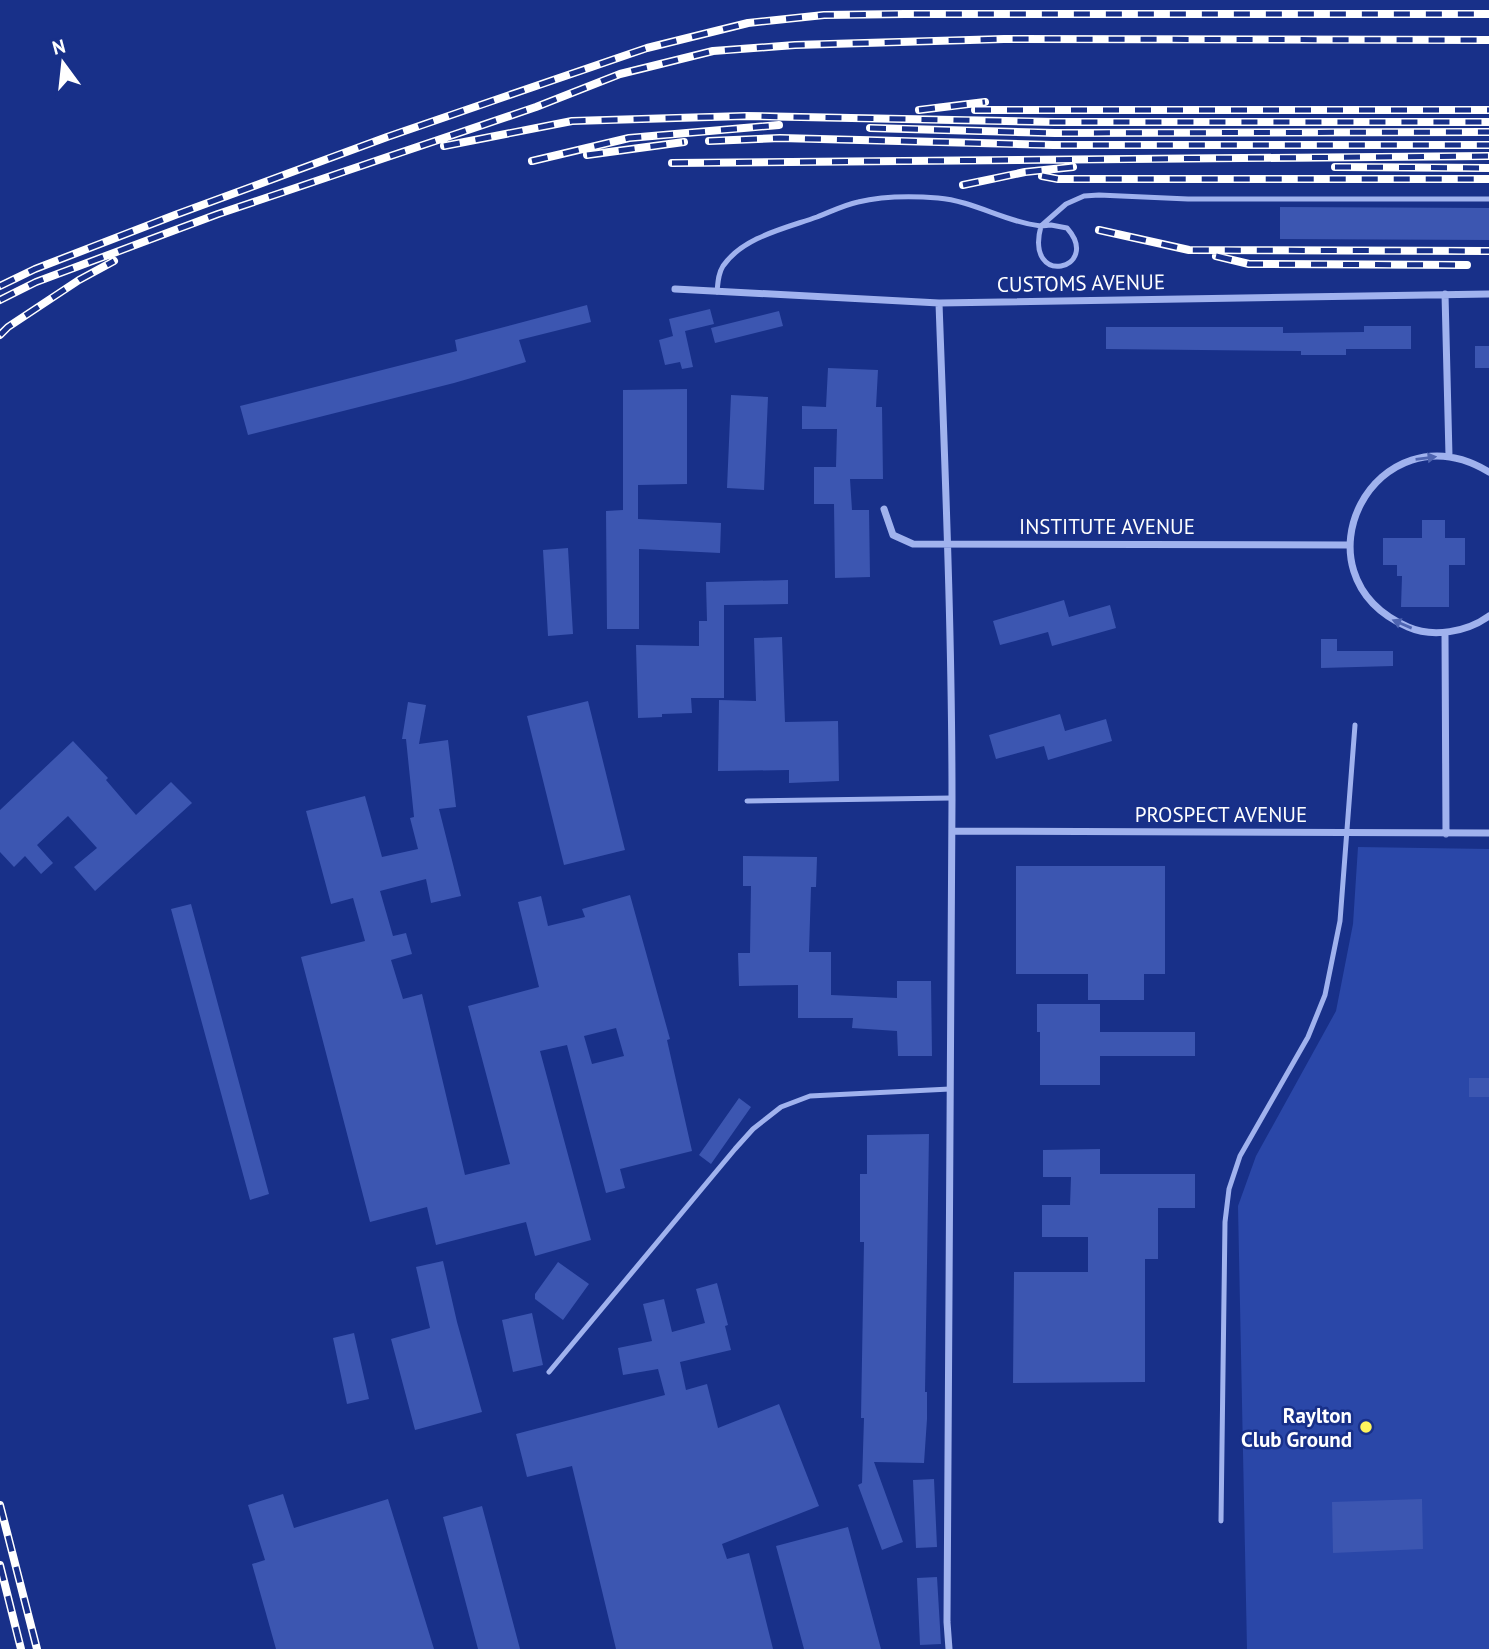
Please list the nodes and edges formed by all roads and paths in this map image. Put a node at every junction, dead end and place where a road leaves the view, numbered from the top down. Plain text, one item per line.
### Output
1 (1489, 199) edge
2 (1041, 226) junction
3 (675, 289) dead end
4 (717, 292) junction
5 (1445, 293) junction
6 (1489, 294) edge
7 (939, 303) junction
8 (1449, 456) junction
9 (1489, 472) edge
10 (884, 509) dead end
11 (948, 542) junction
12 (1349, 545) junction
13 (1489, 616) edge
14 (1445, 633) junction
15 (1355, 725) dead end
16 (952, 798) junction
17 (747, 801) dead end
18 (952, 831) junction
19 (1348, 832) junction
20 (1446, 834) junction
21 (1489, 834) edge
22 (950, 1088) junction
23 (549, 1371) dead end
24 (1221, 1521) dead end
25 (949, 1649) edge

1 - 2 lane
2 - 2 lane
2 - 4 lane
3 - 4 street, CUSTOMS AVENUE
4 - 7 street, CUSTOMS AVENUE
5 - 6 street, CUSTOMS AVENUE
5 - 7 street, CUSTOMS AVENUE
5 - 8 street
7 - 11 street
8 - 9 street
12 -> 8 street
10 - 11 street, INSTITUTE AVENUE
11 - 12 street, INSTITUTE AVENUE
11 - 16 street
14 -> 12 street
13 - 14 street
14 - 20 street
15 - 19 lane
16 - 17 lane
16 - 18 street
18 - 19 street, PROSPECT AVENUE
18 - 22 street
19 - 20 street, PROSPECT AVENUE
19 - 24 lane
20 - 21 street, PROSPECT AVENUE
22 - 23 lane
22 - 25 street

